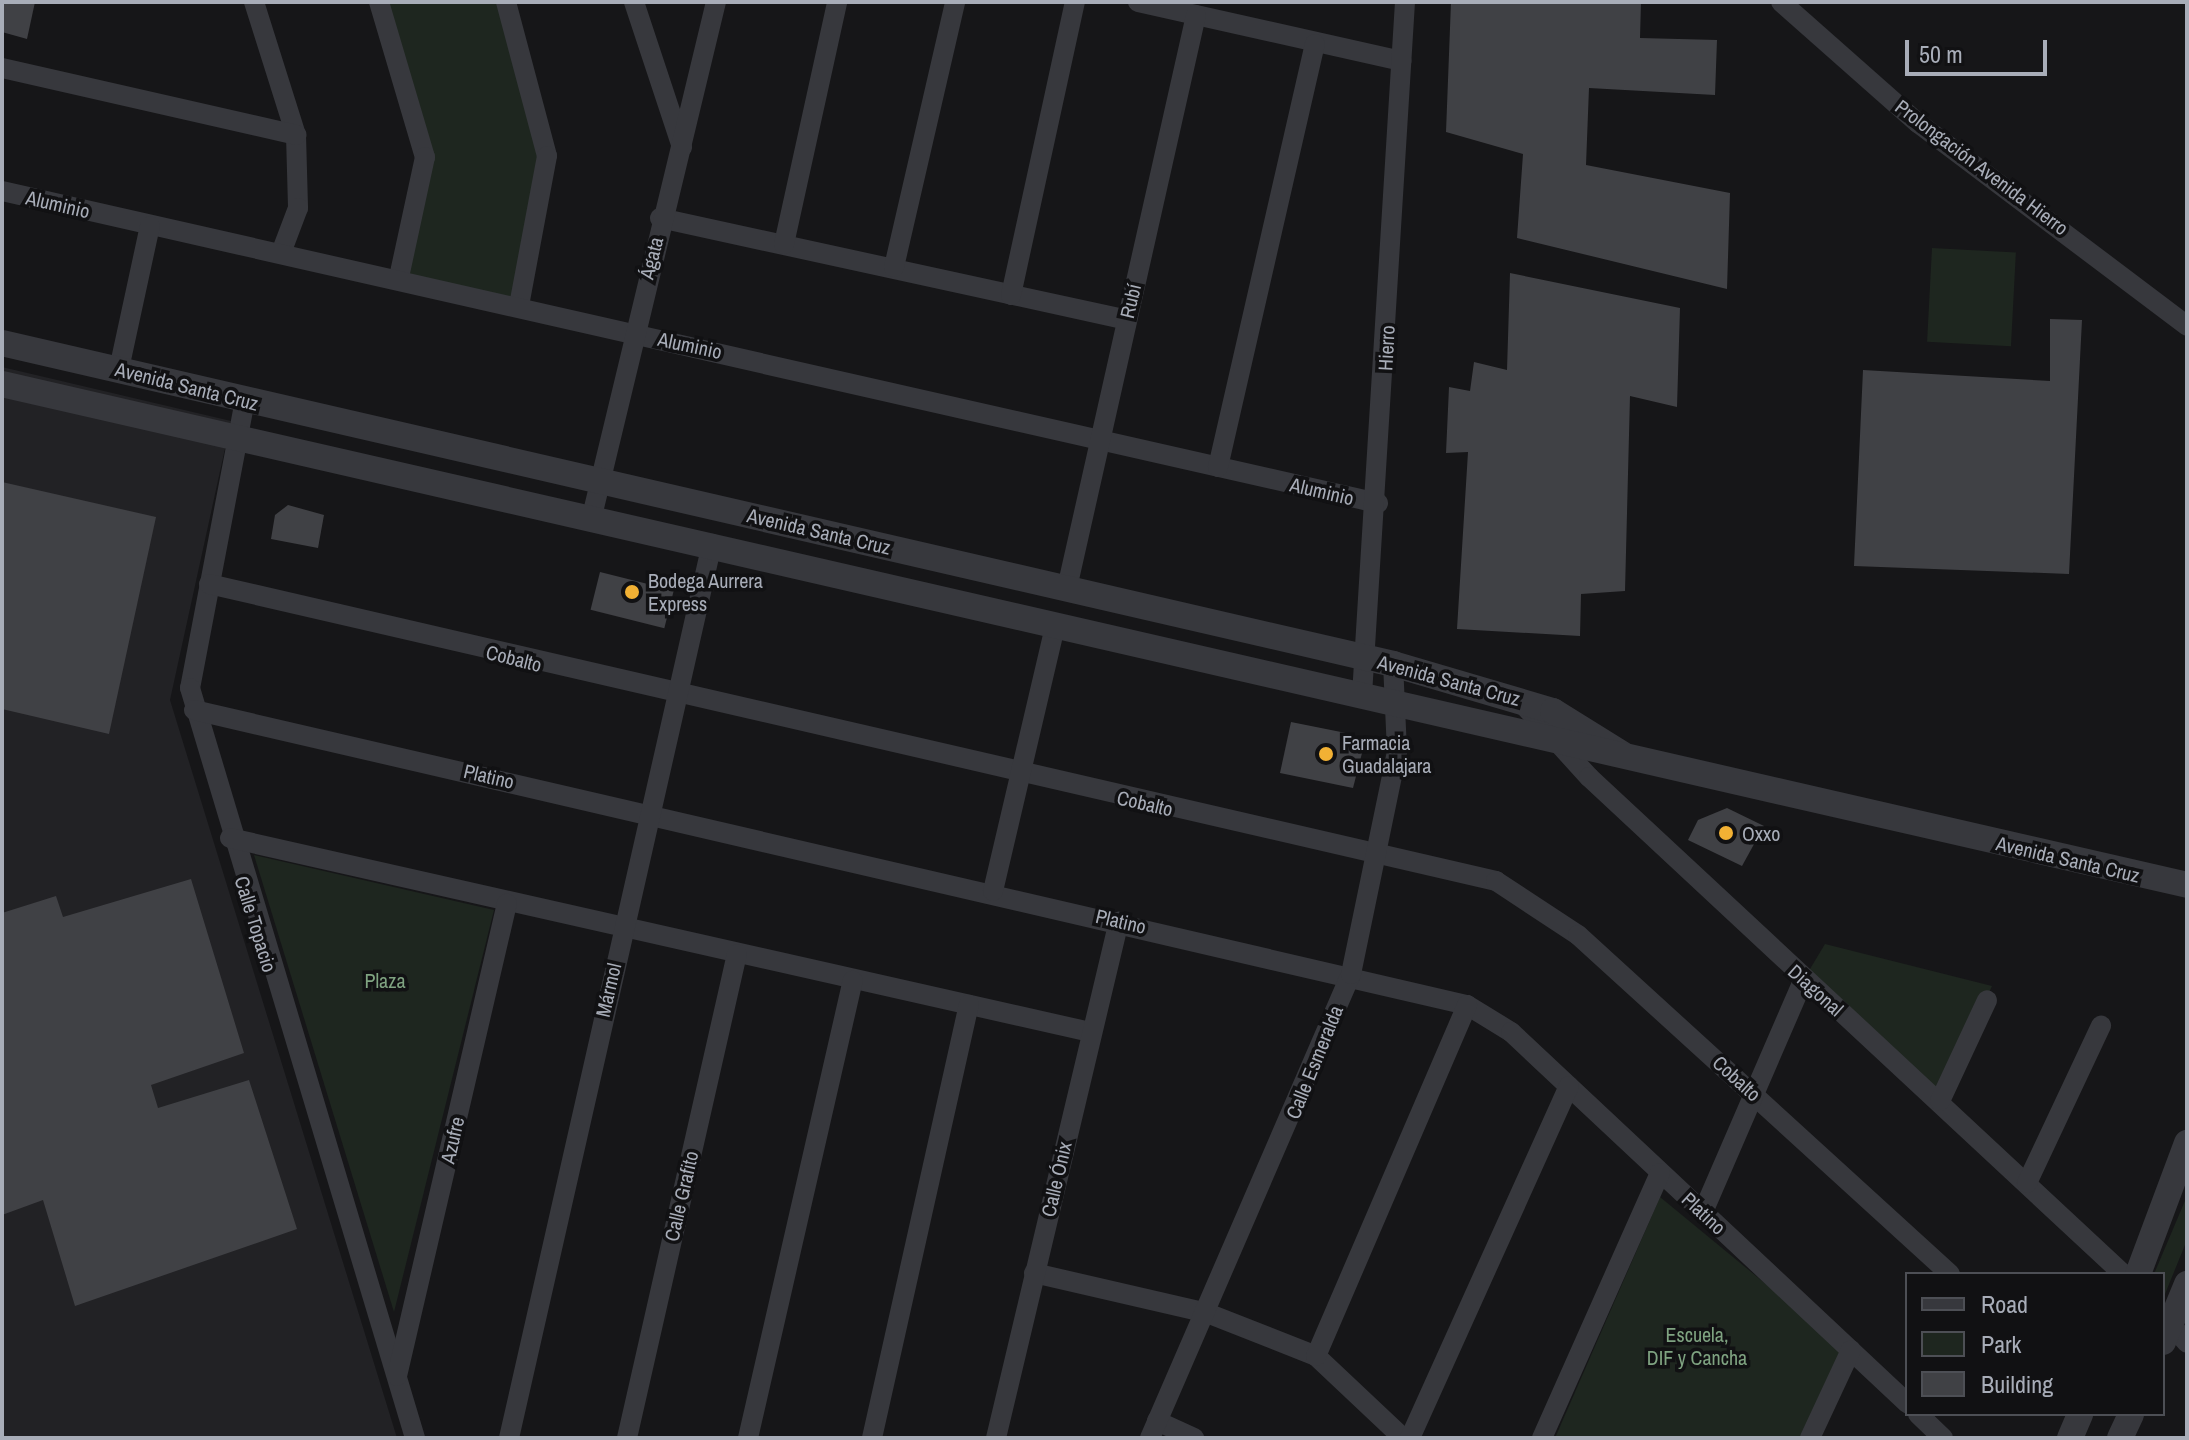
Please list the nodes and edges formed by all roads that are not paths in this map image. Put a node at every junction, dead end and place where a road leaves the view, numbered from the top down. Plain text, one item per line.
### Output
1 (254, 2) edge
2 (379, 2) edge
3 (506, 2) edge
4 (634, 2) edge
5 (716, 2) edge
6 (837, 2) edge
7 (955, 2) edge
8 (1075, 2) edge
9 (1138, 2) edge
10 (1405, 2) edge
11 (1781, 2) edge
12 (1196, 15) junction
13 (1315, 44) junction
14 (1401, 61) junction
15 (2, 68) edge
16 (296, 135) junction
17 (682, 147) junction
18 (2, 191) edge
19 (660, 218) junction
20 (150, 226) junction
21 (784, 244) junction
22 (281, 253) junction
23 (894, 267) junction
24 (399, 277) junction
25 (1011, 295) junction
26 (519, 305) junction
27 (1126, 320) junction
28 (2187, 326) edge
29 (633, 332) junction
30 (2, 343) edge
31 (119, 369) junction
32 (2, 384) edge
33 (245, 400) junction
34 (1096, 437) junction
35 (237, 439) junction
36 (1218, 467) junction
37 (602, 481) junction
38 (1378, 503) junction
39 (592, 516) junction
40 (712, 544) junction
41 (209, 584) junction
42 (1067, 588) junction
43 (1056, 623) junction
44 (1365, 657) junction
45 (1393, 664) junction
46 (1362, 695) junction
47 (675, 697) junction
48 (1518, 698) junction
49 (1397, 705) junction
50 (194, 710) junction
51 (1553, 740) junction
52 (1593, 754) junction
53 (1022, 774) junction
54 (648, 812) junction
55 (230, 838) junction
56 (1380, 857) junction
57 (2187, 885) edge
58 (993, 891) junction
59 (507, 904) junction
60 (1119, 921) junction
61 (623, 926) junction
62 (737, 954) junction
63 (1351, 974) junction
64 (1804, 979) junction
65 (853, 981) junction
66 (1987, 1000) dead end
67 (969, 1005) junction
68 (1467, 1005) junction
69 (2101, 1026) dead end
70 (1090, 1032) junction
71 (1569, 1086) junction
72 (1753, 1092) junction
73 (1940, 1101) junction
74 (2187, 1143) edge
75 (1660, 1173) junction
76 (2027, 1183) junction
77 (1703, 1212) junction
78 (1948, 1272) edge
79 (2121, 1272) edge
80 (2139, 1272) edge
81 (1034, 1273) junction
82 (2187, 1284) edge
83 (1207, 1313) junction
84 (2171, 1331) edge
85 (1851, 1350) junction
86 (1316, 1356) junction
87 (397, 1376) junction
88 (1905, 1401) edge
89 (2079, 1416) edge
90 (2130, 1416) edge
91 (1154, 1429) edge
92 (415, 1438) edge
93 (509, 1438) edge
94 (627, 1438) edge
95 (748, 1438) edge
96 (872, 1438) edge
97 (996, 1438) edge
98 (1194, 1438) edge
99 (1403, 1438) edge
100 (1410, 1438) edge
101 (1542, 1438) edge
102 (1810, 1438) edge
103 (2070, 1438) edge
104 (2120, 1438) edge

1 - 16 street
2 - 24 street
3 - 26 street
4 - 17 street
5 - 17 street, Ágata
6 - 21 street
7 - 23 street
8 - 25 street
9 - 12 street
10 - 14 street, Hierro
11 - 28 street, Prolongación Avenida Hierro
12 - 13 street
12 - 27 street, Rubí
13 - 14 street
13 - 36 street
14 - 38 street, Hierro
15 - 16 street
16 - 22 street
17 - 19 street, Ágata
18 - 20 street, Aluminio
19 - 21 street
19 - 29 street, Ágata
20 - 22 street, Aluminio
20 - 31 street
21 - 23 street
22 - 24 street, Aluminio
23 - 25 street
24 - 26 street, Aluminio
25 - 27 street
26 - 29 street, Aluminio
27 - 34 street, Rubí
29 - 34 street, Aluminio
29 - 37 street, Ágata
30 - 31 street, Avenida Santa Cruz
31 - 33 street, Avenida Santa Cruz
32 - 35 street, Avenida Santa Cruz
33 - 35 street, Calle Topacio
33 - 37 street, Avenida Santa Cruz
34 - 36 street, Aluminio
34 - 42 street, Rubí
35 - 39 street, Avenida Santa Cruz
35 - 41 street, Calle Topacio
36 - 38 street, Aluminio
37 - 39 street, Ágata
37 - 42 street, Avenida Santa Cruz
38 - 44 street, Hierro
39 - 40 street, Avenida Santa Cruz
40 - 43 street, Avenida Santa Cruz
40 - 47 street, Mármol
41 - 47 street, Cobalto
41 - 50 street, Calle Topacio
42 - 44 street, Avenida Santa Cruz
43 - 46 street, Avenida Santa Cruz
43 - 53 street
44 - 45 street, Avenida Santa Cruz
44 - 46 street, Hierro
45 - 48 street, Avenida Santa Cruz
45 - 49 street, Calle Esmeralda
46 - 49 street, Avenida Santa Cruz
47 - 53 street, Cobalto
47 - 54 street, Mármol
48 - 51 street
48 - 52 street, Avenida Santa Cruz
49 - 51 street, Avenida Santa Cruz
49 - 56 street, Calle Esmeralda
50 - 54 street, Platino
50 - 55 street, Calle Topacio
51 - 52 street, Avenida Santa Cruz
52 - 57 street, Avenida Santa Cruz
52 - 64 street, Diagonal
53 - 56 street, Cobalto
53 - 58 street
54 - 58 street, Platino
54 - 61 street, Mármol
55 - 59 street
55 - 87 street, Calle Topacio
56 - 63 street, Calle Esmeralda
56 - 72 street, Cobalto
58 - 60 street, Platino
59 - 61 street
59 - 87 street, Azufre
60 - 63 street, Platino
60 - 70 street, Calle Ónix
61 - 62 street
61 - 93 street, Mármol
62 - 65 street
62 - 94 street, Calle Grafito
63 - 68 street, Platino
63 - 83 street, Calle Esmeralda
64 - 72 street
64 - 73 street, Diagonal
65 - 67 street
65 - 95 street
66 - 73 street
67 - 70 street
67 - 96 street
68 - 71 street, Platino
68 - 86 street
69 - 76 street
70 - 81 street, Calle Ónix
71 - 75 street, Platino
71 - 100 street
72 - 77 street
72 - 78 street, Cobalto
73 - 76 street, Diagonal
74 - 80 street
75 - 77 street, Platino
75 - 101 street
76 - 79 street, Diagonal
77 - 85 street, Platino
81 - 83 street
81 - 97 street, Calle Ónix
82 - 84 street
83 - 86 street
83 - 91 street, Calle Esmeralda
85 - 88 street, Platino
85 - 102 street
86 - 99 street
87 - 92 street, Calle Topacio
89 - 103 street
90 - 104 street
91 - 98 street

